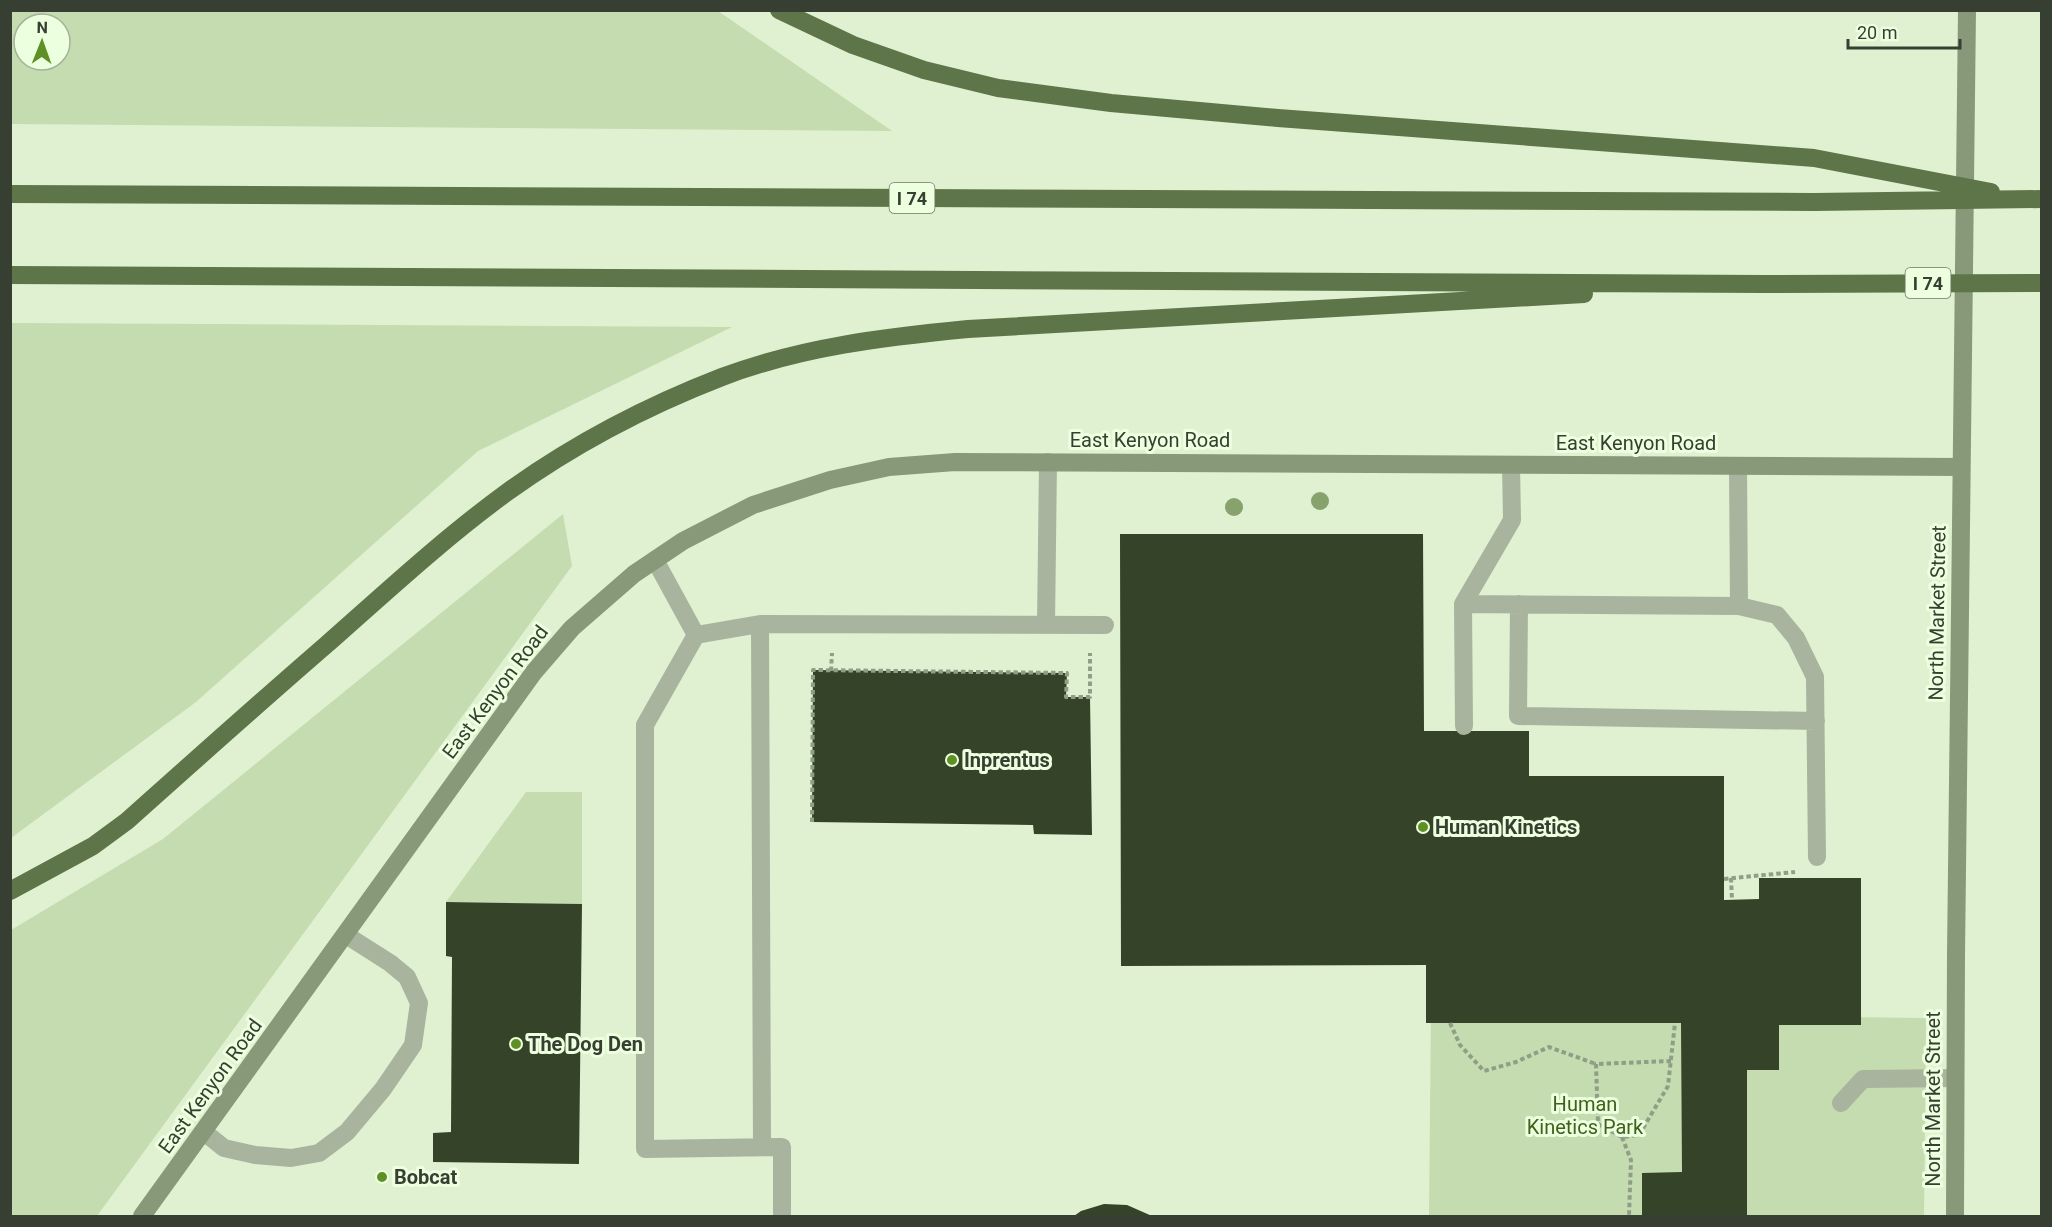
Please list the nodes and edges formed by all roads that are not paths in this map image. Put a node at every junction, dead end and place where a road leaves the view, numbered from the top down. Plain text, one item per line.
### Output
1 (779, 10) edge
2 (1966, 10) edge
3 (10, 194) edge
4 (2035, 199) edge
5 (10, 275) edge
6 (2042, 283) edge
7 (1763, 284) junction
8 (1048, 462) junction
9 (1511, 465) junction
10 (1738, 466) junction
11 (1961, 467) junction
12 (655, 560) junction
13 (1463, 604) junction
14 (1519, 604) junction
15 (1739, 606) junction
16 (760, 624) junction
17 (1046, 625) junction
18 (1098, 625) road end
19 (696, 635) junction
20 (1816, 721) junction
21 (1464, 726) dead end
22 (1817, 857) road end
23 (10, 891) edge
24 (346, 935) junction
25 (1955, 1078) junction
26 (1840, 1103) dead end
27 (204, 1132) junction
28 (762, 1147) junction
29 (142, 1216) edge
30 (782, 1216) edge
31 (1955, 1216) edge

1 - 4 highway
2 - 11 street, North Market Street
3 - 4 highway, I 74
5 - 7 highway, I 74
6 - 7 highway, I 74
7 - 23 highway
8 - 9 street, East Kenyon Road
8 - 12 street, East Kenyon Road
8 - 17 lane
9 - 10 street, East Kenyon Road
9 - 13 lane
10 - 11 street, East Kenyon Road
10 - 15 lane
11 - 25 street, North Market Street
12 - 19 lane
12 - 24 street, East Kenyon Road
13 - 14 lane
13 - 21 lane
14 - 15 lane
14 - 20 lane
15 - 20 lane
16 - 17 lane
16 - 19 lane
16 - 28 lane
17 - 18 lane
19 - 28 lane
20 - 22 lane
24 - 27 street, East Kenyon Road
24 - 27 lane
25 - 26 lane
25 - 31 street, North Market Street
27 - 29 street, East Kenyon Road
28 - 30 lane

